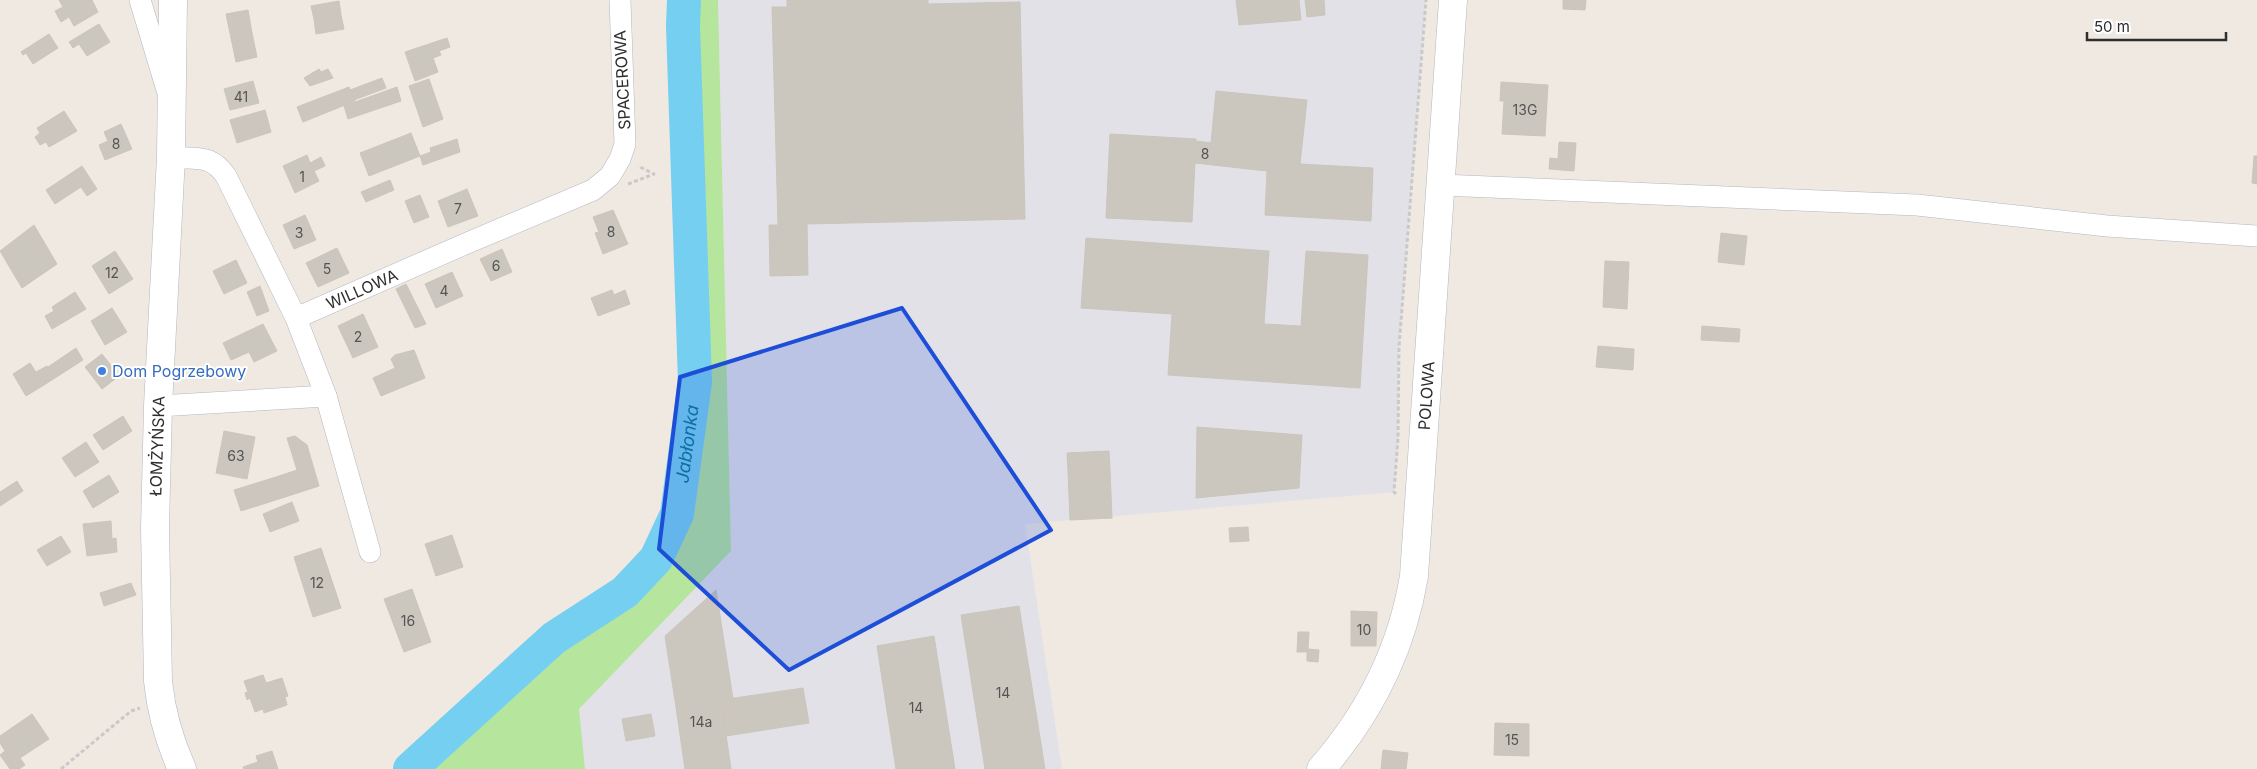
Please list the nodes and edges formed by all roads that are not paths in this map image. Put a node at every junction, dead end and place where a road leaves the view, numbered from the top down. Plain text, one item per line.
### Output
1 (140, 0) edge
2 (173, 0) edge
3 (620, 0) edge
4 (1453, 0) edge
5 (172, 107) junction
6 (172, 157) junction
7 (626, 161) joint
8 (1440, 185) junction
9 (2257, 236) edge
10 (296, 318) junction
11 (326, 396) junction
12 (158, 406) junction
13 (370, 552) dead end
14 (182, 769) edge
15 (1321, 769) edge

1 - 5 street
2 - 5 street, ŁOMŻYŃSKA
3 - 7 street, SPACEROWA
4 - 8 street, POLOWA
5 - 6 street, ŁOMŻYŃSKA
6 - 10 street
6 - 12 street, ŁOMŻYŃSKA
7 - 10 street, WILLOWA
8 - 9 street
8 - 15 street, POLOWA
10 - 11 street
11 - 12 street
11 - 13 street
12 - 14 street, ŁOMŻYŃSKA

